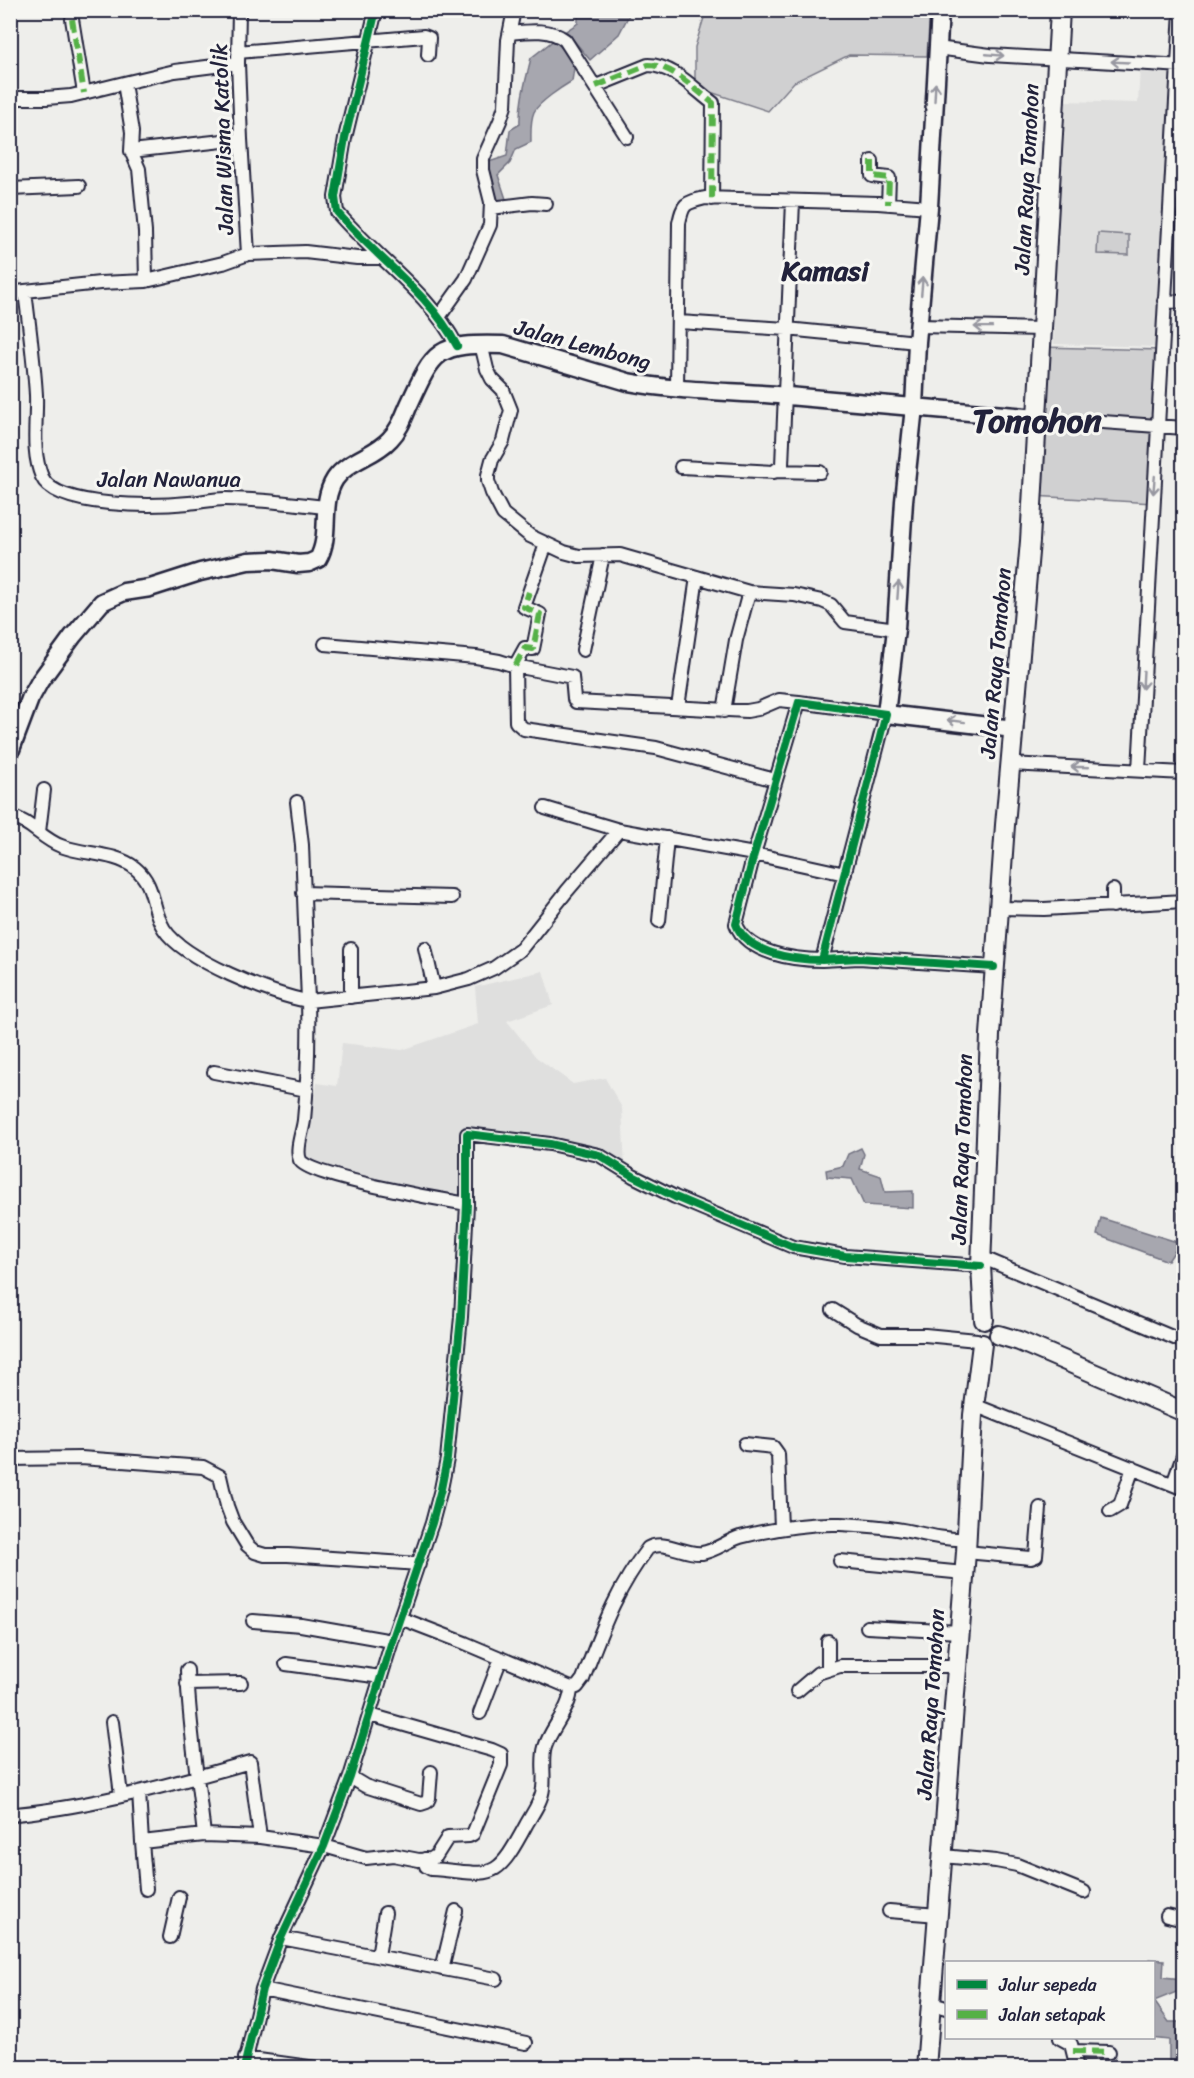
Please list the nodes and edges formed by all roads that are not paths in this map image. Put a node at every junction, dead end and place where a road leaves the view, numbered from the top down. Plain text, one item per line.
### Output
1 (239, 10) edge
2 (376, 10) edge
3 (514, 10) edge
4 (940, 10) edge
5 (1060, 10) edge
6 (1181, 10) edge
7 (72, 19) dead end
8 (510, 33) junction
9 (367, 42) junction
10 (937, 48) junction
11 (428, 55) dead end
12 (238, 57) junction
13 (1057, 59) junction
14 (1181, 66) edge
15 (124, 83) junction
16 (596, 86) junction
17 (84, 93) junction
18 (10, 98) edge
19 (627, 137) dead end
20 (241, 138) junction
21 (131, 151) junction
22 (872, 161) dead end
23 (79, 186) dead end
24 (10, 189) edge
25 (712, 199) junction
26 (793, 201) junction
27 (546, 204) dead end
28 (888, 204) junction
29 (491, 207) junction
30 (929, 207) junction
31 (248, 254) junction
32 (381, 258) junction
33 (146, 281) junction
34 (25, 291) junction
35 (10, 292) edge
36 (1164, 301) junction
37 (1184, 302) edge
38 (440, 317) junction
39 (679, 322) junction
40 (787, 329) junction
41 (1042, 329) junction
42 (918, 334) junction
43 (481, 344) junction
44 (457, 346) junction
45 (677, 389) junction
46 (786, 396) junction
47 (914, 407) junction
48 (1038, 418) junction
49 (1103, 422) dead end
50 (1158, 427) junction
51 (1184, 428) edge
52 (681, 467) dead end
53 (777, 471) junction
54 (820, 472) dead end
55 (325, 507) junction
56 (546, 544) junction
57 (603, 555) junction
58 (697, 577) junction
59 (750, 592) junction
60 (896, 629) junction
61 (325, 644) dead end
62 (583, 650) dead end
63 (515, 666) junction
64 (799, 702) junction
65 (678, 707) junction
66 (724, 711) junction
67 (886, 714) junction
68 (1014, 729) junction
69 (10, 753) edge
70 (1010, 764) junction
71 (1139, 770) junction
72 (1184, 773) edge
73 (775, 780) junction
74 (44, 790) dead end
75 (297, 802) dead end
76 (545, 808) dead end
77 (10, 816) edge
78 (619, 830) junction
79 (39, 832) junction
80 (667, 838) junction
81 (753, 854) junction
82 (845, 874) junction
83 (1113, 890) dead end
84 (303, 893) junction
85 (452, 897) dead end
86 (1184, 901) edge
87 (1113, 906) junction
88 (999, 908) junction
89 (659, 921) dead end
90 (424, 948) dead end
91 (351, 949) dead end
92 (822, 960) junction
93 (994, 967) junction
94 (434, 987) junction
95 (351, 997) junction
96 (308, 1001) junction
97 (214, 1072) dead end
98 (307, 1090) junction
99 (466, 1204) junction
100 (981, 1262) junction
101 (833, 1310) dead end
102 (984, 1320) junction
103 (999, 1335) junction
104 (979, 1342) junction
105 (1184, 1342) edge
106 (974, 1405) junction
107 (1184, 1412) edge
108 (745, 1444) dead end
109 (1184, 1453) edge
110 (10, 1459) edge
111 (1133, 1468) junction
112 (1178, 1486) edge
113 (1040, 1508) dead end
114 (1110, 1511) dead end
115 (781, 1528) junction
116 (967, 1546) junction
117 (840, 1561) dead end
118 (419, 1564) junction
119 (964, 1573) junction
120 (400, 1618) junction
121 (253, 1621) dead end
122 (867, 1627) dead end
123 (960, 1632) junction
124 (392, 1641) junction
125 (828, 1641) dead end
126 (501, 1658) junction
127 (285, 1664) dead end
128 (957, 1666) junction
129 (828, 1669) junction
130 (187, 1670) dead end
131 (381, 1677) junction
132 (241, 1683) dead end
133 (187, 1684) junction
134 (571, 1688) junction
135 (797, 1691) dead end
136 (480, 1713) dead end
137 (370, 1715) junction
138 (112, 1722) dead end
139 (431, 1772) dead end
140 (198, 1777) junction
141 (350, 1777) junction
142 (139, 1792) junction
143 (121, 1795) junction
144 (10, 1817) edge
145 (204, 1835) junction
146 (260, 1837) junction
147 (142, 1842) junction
148 (324, 1846) junction
149 (943, 1856) junction
150 (425, 1859) junction
151 (146, 1889) dead end
152 (1084, 1892) dead end
153 (179, 1897) dead end
154 (456, 1911) dead end
155 (889, 1911) dead end
156 (385, 1913) dead end
157 (938, 1915) junction
158 (1167, 1916) dead end
159 (1184, 1920) edge
160 (170, 1937) dead end
161 (281, 1938) junction
162 (378, 1956) junction
163 (442, 1969) junction
164 (496, 1979) dead end
165 (262, 1989) junction
166 (939, 2006) edge
167 (1063, 2039) edge
168 (526, 2043) dead end
169 (1073, 2051) junction
170 (1109, 2052) dead end
171 (244, 2063) edge
172 (316, 2067) edge
173 (926, 2067) edge
174 (1077, 2067) edge

1 - 12 street, Jalan Wisma Katolik
2 - 9 street
3 - 8 street
4 - 10 main road
5 - 13 highway, Jalan Raya Tomohon
6 - 14 street
7 - 17 street
8 - 16 street
8 - 29 street
9 - 11 street
9 - 12 street
9 - 32 street
10 -> 13 street
30 -> 10 main road
12 - 15 street
12 - 20 street, Jalan Wisma Katolik
14 -> 13 street
13 - 41 highway, Jalan Raya Tomohon
14 - 36 street
15 - 17 street
15 - 21 street
16 - 19 street
16 - 25 street
17 - 18 street
20 - 21 street
20 - 31 street, Jalan Wisma Katolik
21 - 33 street
22 - 28 street
23 - 24 street
25 - 26 street
25 - 39 street
26 - 28 street
26 - 40 street
27 - 29 street
28 - 30 street
29 - 38 street
42 -> 30 main road
31 - 32 street
31 - 33 street, Jalan Wisma Katolik
32 - 38 street
33 - 34 street, Jalan Wisma Katolik
34 - 35 street
34 - 55 street, Jalan Nawanua
36 - 37 street
36 - 50 street
38 - 44 street
39 - 40 street
39 - 45 street
40 - 42 street
40 - 46 street
41 -> 42 street
41 - 48 highway, Jalan Raya Tomohon
42 - 47 main road
43 - 44 main road, Jalan Lembong
43 - 45 main road, Jalan Lembong
43 - 56 street
44 - 55 main road, Jalan Lembong
45 - 46 main road, Jalan Lembong
46 - 47 main road, Jalan Lembong
46 - 53 street
47 - 48 main road, Jalan Lembong
60 -> 47 main road
48 - 68 highway, Jalan Raya Tomohon
49 - 50 street
50 - 51 street
50 -> 71 street
52 - 53 street
53 - 54 street
55 - 69 main road, Jalan Lembong
56 - 57 street
56 - 63 street
57 - 58 street
57 - 62 street
58 - 59 street
58 - 65 street
59 - 60 street
59 - 66 street
60 - 67 main road
61 - 63 street
63 - 65 street
63 - 73 street
64 - 66 street
64 - 67 street
64 - 73 street
65 - 66 street
68 -> 67 main road
67 - 82 street
68 - 70 highway, Jalan Raya Tomohon
71 -> 70 street
70 - 88 highway, Jalan Raya Tomohon
71 - 72 street
73 - 81 street
74 - 79 street
75 - 84 street
76 - 78 street
77 - 79 street
78 - 80 street
78 - 94 street
79 - 96 street
80 - 81 street
80 - 89 street
81 - 82 street
81 - 92 street
82 - 92 street
83 - 87 street
84 - 85 street
84 - 96 street
86 - 87 street
87 - 88 street
88 - 93 highway, Jalan Raya Tomohon
90 - 94 street
91 - 95 street
92 - 93 street
93 - 100 highway, Jalan Raya Tomohon
94 - 95 street
95 - 96 street
96 - 98 street
97 - 98 street
98 - 99 street
99 - 100 street
99 - 118 street
100 - 102 highway, Jalan Raya Tomohon
100 - 105 street
101 - 104 street
102 - 103 highway
102 - 104 highway, Jalan Raya Tomohon
103 - 104 highway
103 - 107 highway
104 - 106 highway, Jalan Raya Tomohon
106 - 111 street
106 - 116 highway, Jalan Raya Tomohon
108 - 115 street
109 - 112 street
110 - 118 street
111 - 112 street
111 - 114 street
113 - 116 street
115 - 116 street
115 - 134 street
116 - 119 highway, Jalan Raya Tomohon
117 - 119 street
118 - 120 street
119 - 123 highway, Jalan Raya Tomohon
120 - 124 street
120 - 126 street
121 - 124 street
122 - 123 street
123 - 128 highway, Jalan Raya Tomohon
124 - 131 street
125 - 129 street
126 - 134 street
126 - 136 street
127 - 131 street
128 - 129 street
128 - 149 highway, Jalan Raya Tomohon
129 - 135 street
130 - 133 street
131 - 137 street
132 - 133 street
133 - 140 street
134 - 150 street
137 - 141 street
137 - 150 street
138 - 143 street
139 - 141 street
140 - 142 street
140 - 145 street
140 - 146 street
141 - 148 street
142 - 143 street
142 - 147 street
143 - 144 street
145 - 146 street
145 - 147 street
146 - 148 street
147 - 151 street
148 - 150 street
148 - 161 street
149 - 152 street
149 - 157 highway, Jalan Raya Tomohon
153 - 160 street
154 - 163 street
155 - 157 street
156 - 162 street
157 - 166 highway, Jalan Raya Tomohon
158 - 159 street
161 - 162 street
161 - 165 street
162 - 163 street
163 - 164 street
165 - 168 street
165 - 171 street
166 - 173 highway, Jalan Raya Tomohon
167 - 169 street
169 - 170 street
169 - 174 street
171 - 172 street

